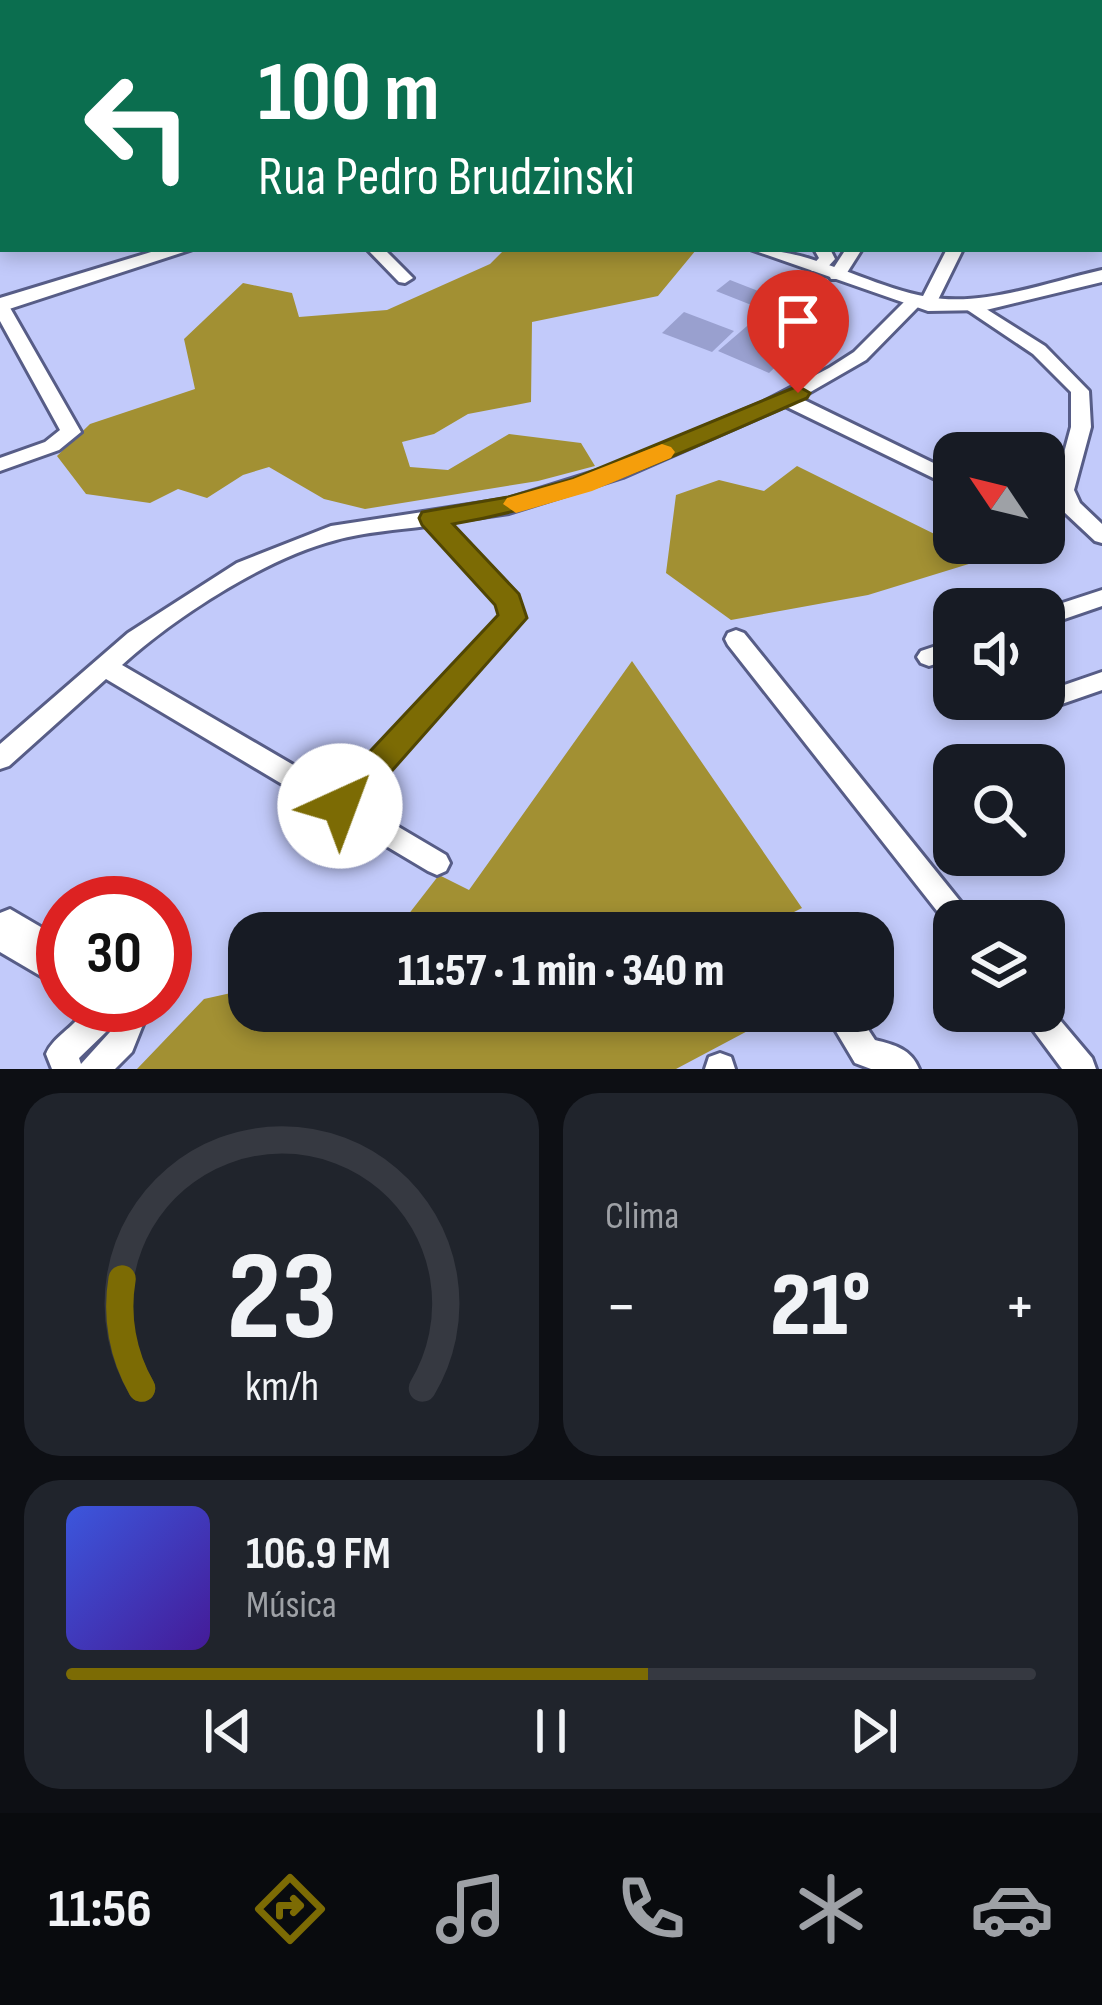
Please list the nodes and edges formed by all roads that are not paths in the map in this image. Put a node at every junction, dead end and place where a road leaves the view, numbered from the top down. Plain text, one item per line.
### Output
1 (173, 252) edge
2 (378, 252) edge
3 (773, 252) edge
4 (788, 252) edge
5 (954, 252) edge
6 (826, 264) edge
7 (1102, 275) edge
8 (405, 278) dead end
9 (921, 303) junction
10 (972, 305) junction
11 (0, 306) edge
12 (1081, 392) junction
13 (787, 399) junction
14 (1102, 405) edge
15 (0, 465) edge
16 (933, 471) edge
17 (432, 518) junction
18 (1102, 536) edge
19 (1102, 598) edge
20 (1065, 611) edge
21 (736, 639) dead end
22 (933, 656) edge
23 (929, 657) dead end
24 (104, 666) junction
25 (1102, 681) edge
26 (1065, 694) edge
27 (0, 759) edge
28 (340, 806) junction
29 (437, 863) dead end
30 (945, 900) edge
31 (36, 943) edge
32 (36, 953) edge
33 (85, 1032) edge
34 (126, 1032) edge
35 (852, 1032) edge
36 (1051, 1032) edge
37 (68, 1069) edge
38 (94, 1069) edge
39 (904, 1069) edge
40 (1081, 1069) edge

1 - 11 main road
2 - 8 street
3 - 6 main road
4 - 6 main road
5 - 9 street
6 - 9 main road
7 - 10 main road
9 - 10 main road
9 - 13 street
10 - 12 street
11 - 15 street
12 - 14 street
12 - 18 street
13 - 16 street
13 - 17 street
17 - 24 street
17 - 28 street
19 - 20 street
21 - 30 street
22 - 23 street
24 - 27 street
24 - 28 street
25 - 26 street
28 - 29 street
31 - 32 street
33 - 37 street
34 - 38 street
35 - 39 street
36 - 40 street

